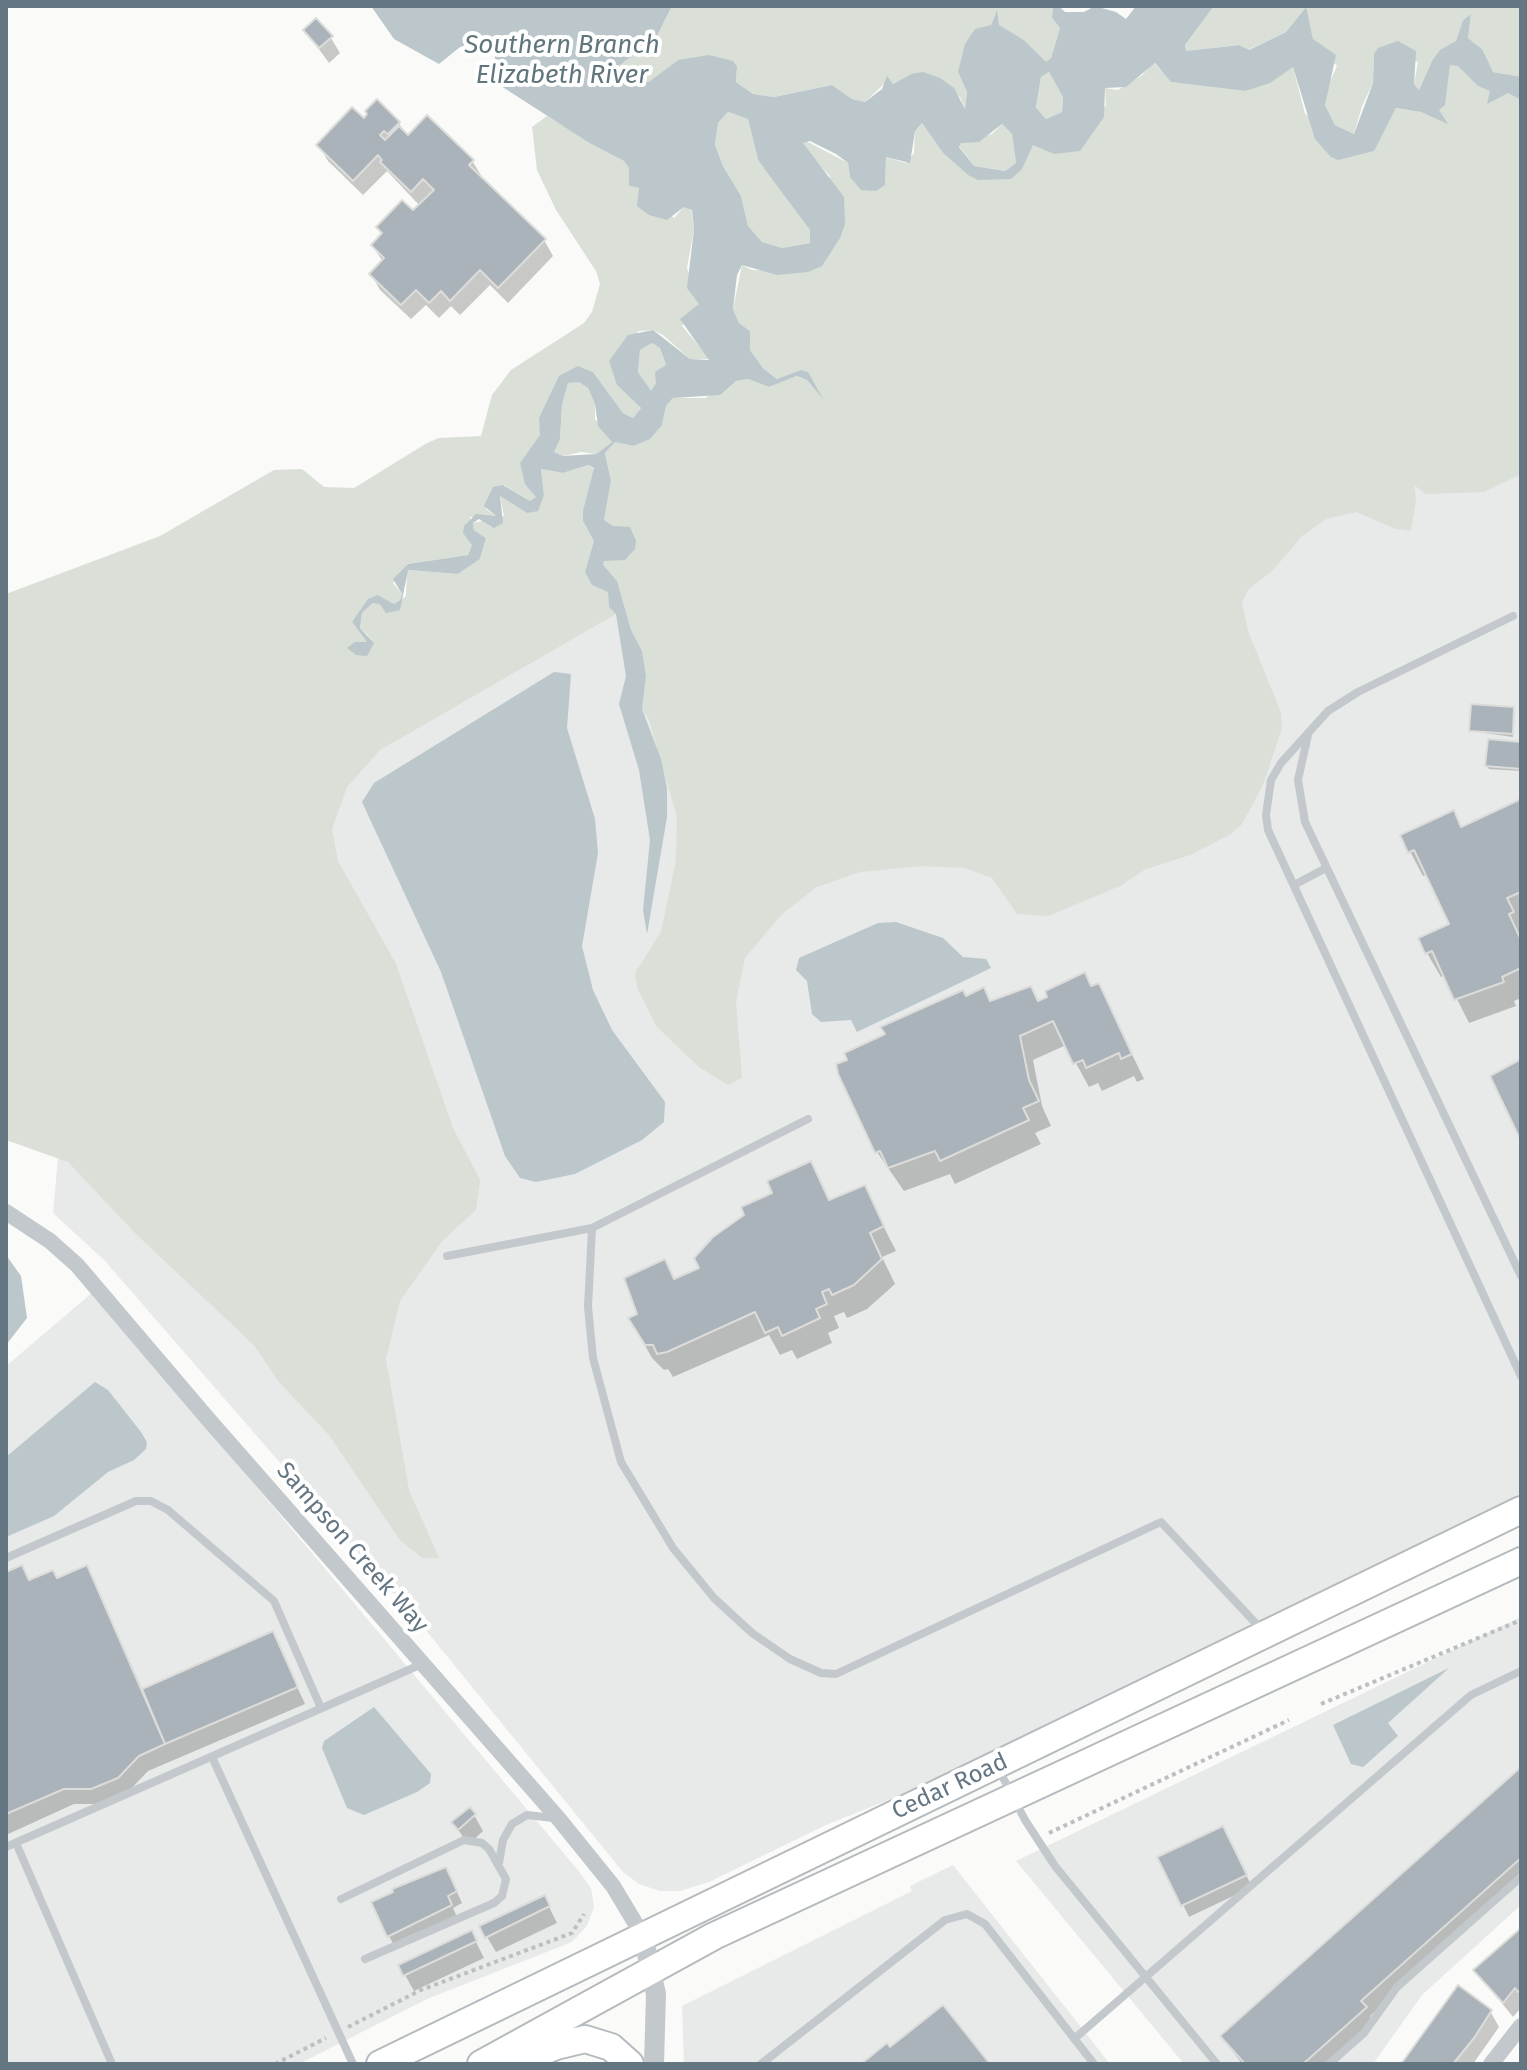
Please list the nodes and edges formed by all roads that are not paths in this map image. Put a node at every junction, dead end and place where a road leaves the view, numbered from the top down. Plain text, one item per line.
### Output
1 (1513, 616) dead end
2 (1309, 731) junction
3 (1326, 868) junction
4 (1294, 885) junction
5 (808, 1119) dead end
6 (6, 1212) edge
7 (592, 1228) junction
8 (447, 1256) dead end
9 (1521, 1276) edge
10 (1521, 1376) edge
11 (1521, 1510) edge
12 (6, 1558) edge
13 (1521, 1561) edge
14 (1265, 1634) junction
15 (422, 1664) junction
16 (1521, 1671) edge
17 (321, 1708) junction
18 (212, 1757) junction
19 (997, 1765) junction
20 (1012, 1796) junction
21 (558, 1818) junction
22 (16, 1843) junction
23 (6, 1847) edge
24 (499, 1864) junction
25 (1521, 1877) edge
26 (341, 1899) dead end
27 (643, 1936) junction
28 (365, 1959) dead end
29 (651, 1969) junction
30 (1146, 1979) junction
31 (1519, 2032) edge
32 (1074, 2039) junction
33 (112, 2064) edge
34 (353, 2064) edge
35 (380, 2064) edge
36 (481, 2064) edge
37 (514, 2064) edge
38 (630, 2064) edge
39 (654, 2064) edge
40 (761, 2064) edge
41 (1094, 2064) edge
42 (1217, 2064) edge
43 (1329, 2064) edge
44 (1491, 2064) edge

1 - 2 lane
2 - 3 lane
2 - 4 lane
3 - 4 lane
3 - 9 lane
4 - 10 lane
5 - 7 lane
6 - 15 street, Sampson Creek Way
7 - 8 lane
7 - 14 lane
11 - 14 main road, Cedar Road
12 - 17 lane
13 - 20 main road, Cedar Road
14 - 19 main road, Cedar Road
15 - 17 lane
15 - 21 street, Sampson Creek Way
16 - 30 lane
17 - 18 lane
18 - 22 lane
18 - 34 lane
19 - 20 lane
19 - 27 main road, Cedar Road
20 - 29 main road, Cedar Road
20 - 30 lane
21 - 24 lane
21 - 27 street, Sampson Creek Way
22 - 23 lane
22 - 33 lane
24 - 26 lane
24 - 28 lane
25 - 43 lane
27 - 29 street
27 - 35 main road, Cedar Road
29 - 36 main road, Cedar Road
29 - 39 street
30 - 32 lane
30 - 42 lane
31 - 44 street
32 - 40 lane
32 - 41 lane
37 - 38 main road

